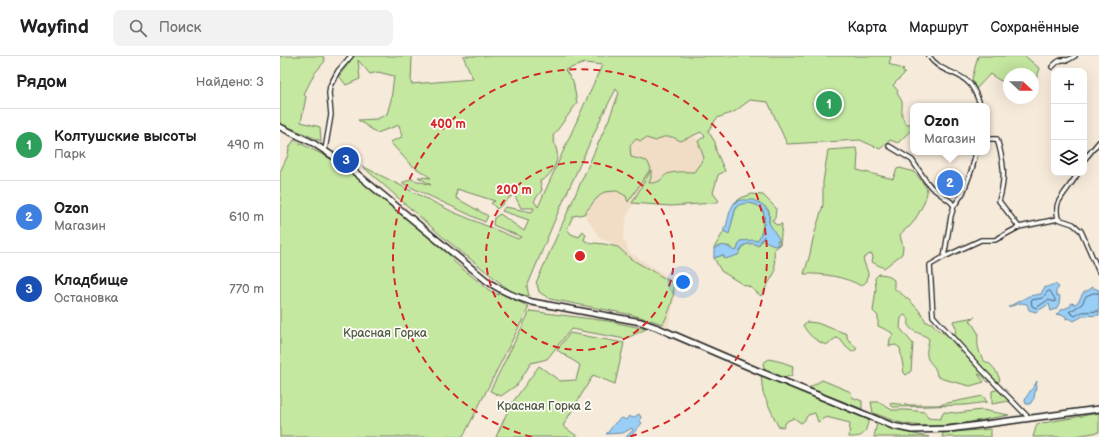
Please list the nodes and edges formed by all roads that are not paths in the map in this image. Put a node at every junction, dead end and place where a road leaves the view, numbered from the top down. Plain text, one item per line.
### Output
1 (351, 56) edge
2 (929, 56) edge
3 (1075, 56) edge
4 (1052, 67) dead end
5 (980, 103) edge
6 (280, 126) edge
7 (990, 140) edge
8 (1099, 142) edge
9 (889, 146) dead end
10 (325, 150) junction
11 (975, 155) edge
12 (1087, 156) edge
13 (1076, 176) edge
14 (954, 206) junction
15 (1058, 219) junction
16 (1019, 227) junction
17 (944, 257) junction
18 (1099, 272) edge
19 (1099, 409) edge
20 (1029, 418) junction

1 - 10 street
2 - 5 street
3 - 4 street
6 - 10 main road
7 - 16 street
8 - 12 street
9 - 14 street
10 - 20 main road
11 - 14 street
13 - 15 street
14 - 17 street
15 - 16 street
15 - 18 street
16 - 17 street
17 - 20 street
19 - 20 main road

